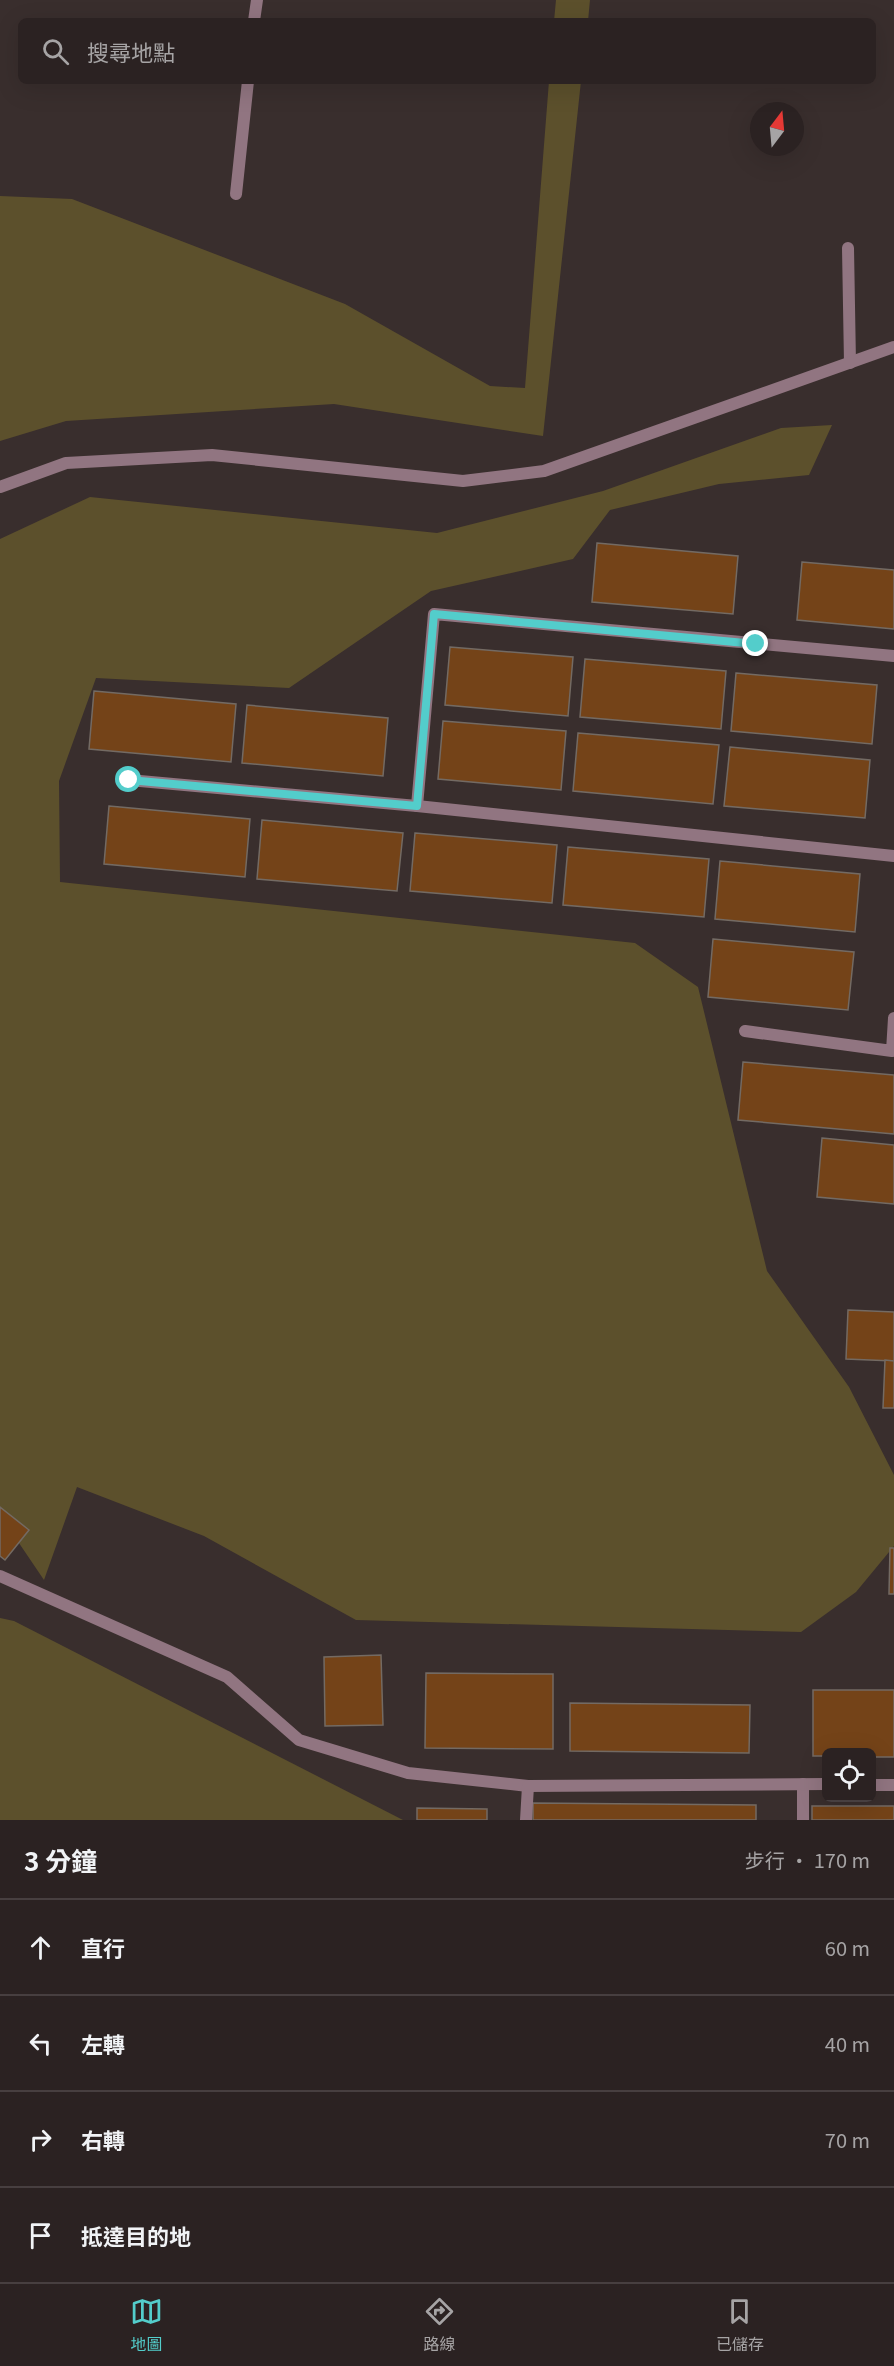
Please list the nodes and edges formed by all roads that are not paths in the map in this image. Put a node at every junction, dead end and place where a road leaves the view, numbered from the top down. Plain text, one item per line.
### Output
1 (257, 0) edge
2 (254, 18) edge
3 (248, 84) edge
4 (236, 194) dead end
5 (848, 248) dead end
6 (894, 347) edge
7 (850, 363) junction
8 (0, 487) edge
9 (894, 656) edge
10 (129, 780) dead end
11 (417, 806) junction
12 (894, 856) edge
13 (894, 1018) edge
14 (746, 1031) dead end
15 (0, 1576) edge
16 (803, 1784) junction
17 (822, 1784) edge
18 (876, 1785) edge
19 (894, 1785) edge
20 (528, 1786) junction
21 (525, 1820) edge
22 (803, 1820) edge

1 - 2 lane
3 - 4 lane
5 - 7 lane
6 - 7 lane
7 - 8 lane
9 - 11 lane
10 - 11 lane
11 - 12 lane
13 - 14 lane
15 - 20 lane
16 - 17 lane
16 - 20 lane
16 - 22 lane
18 - 19 lane
20 - 21 lane

